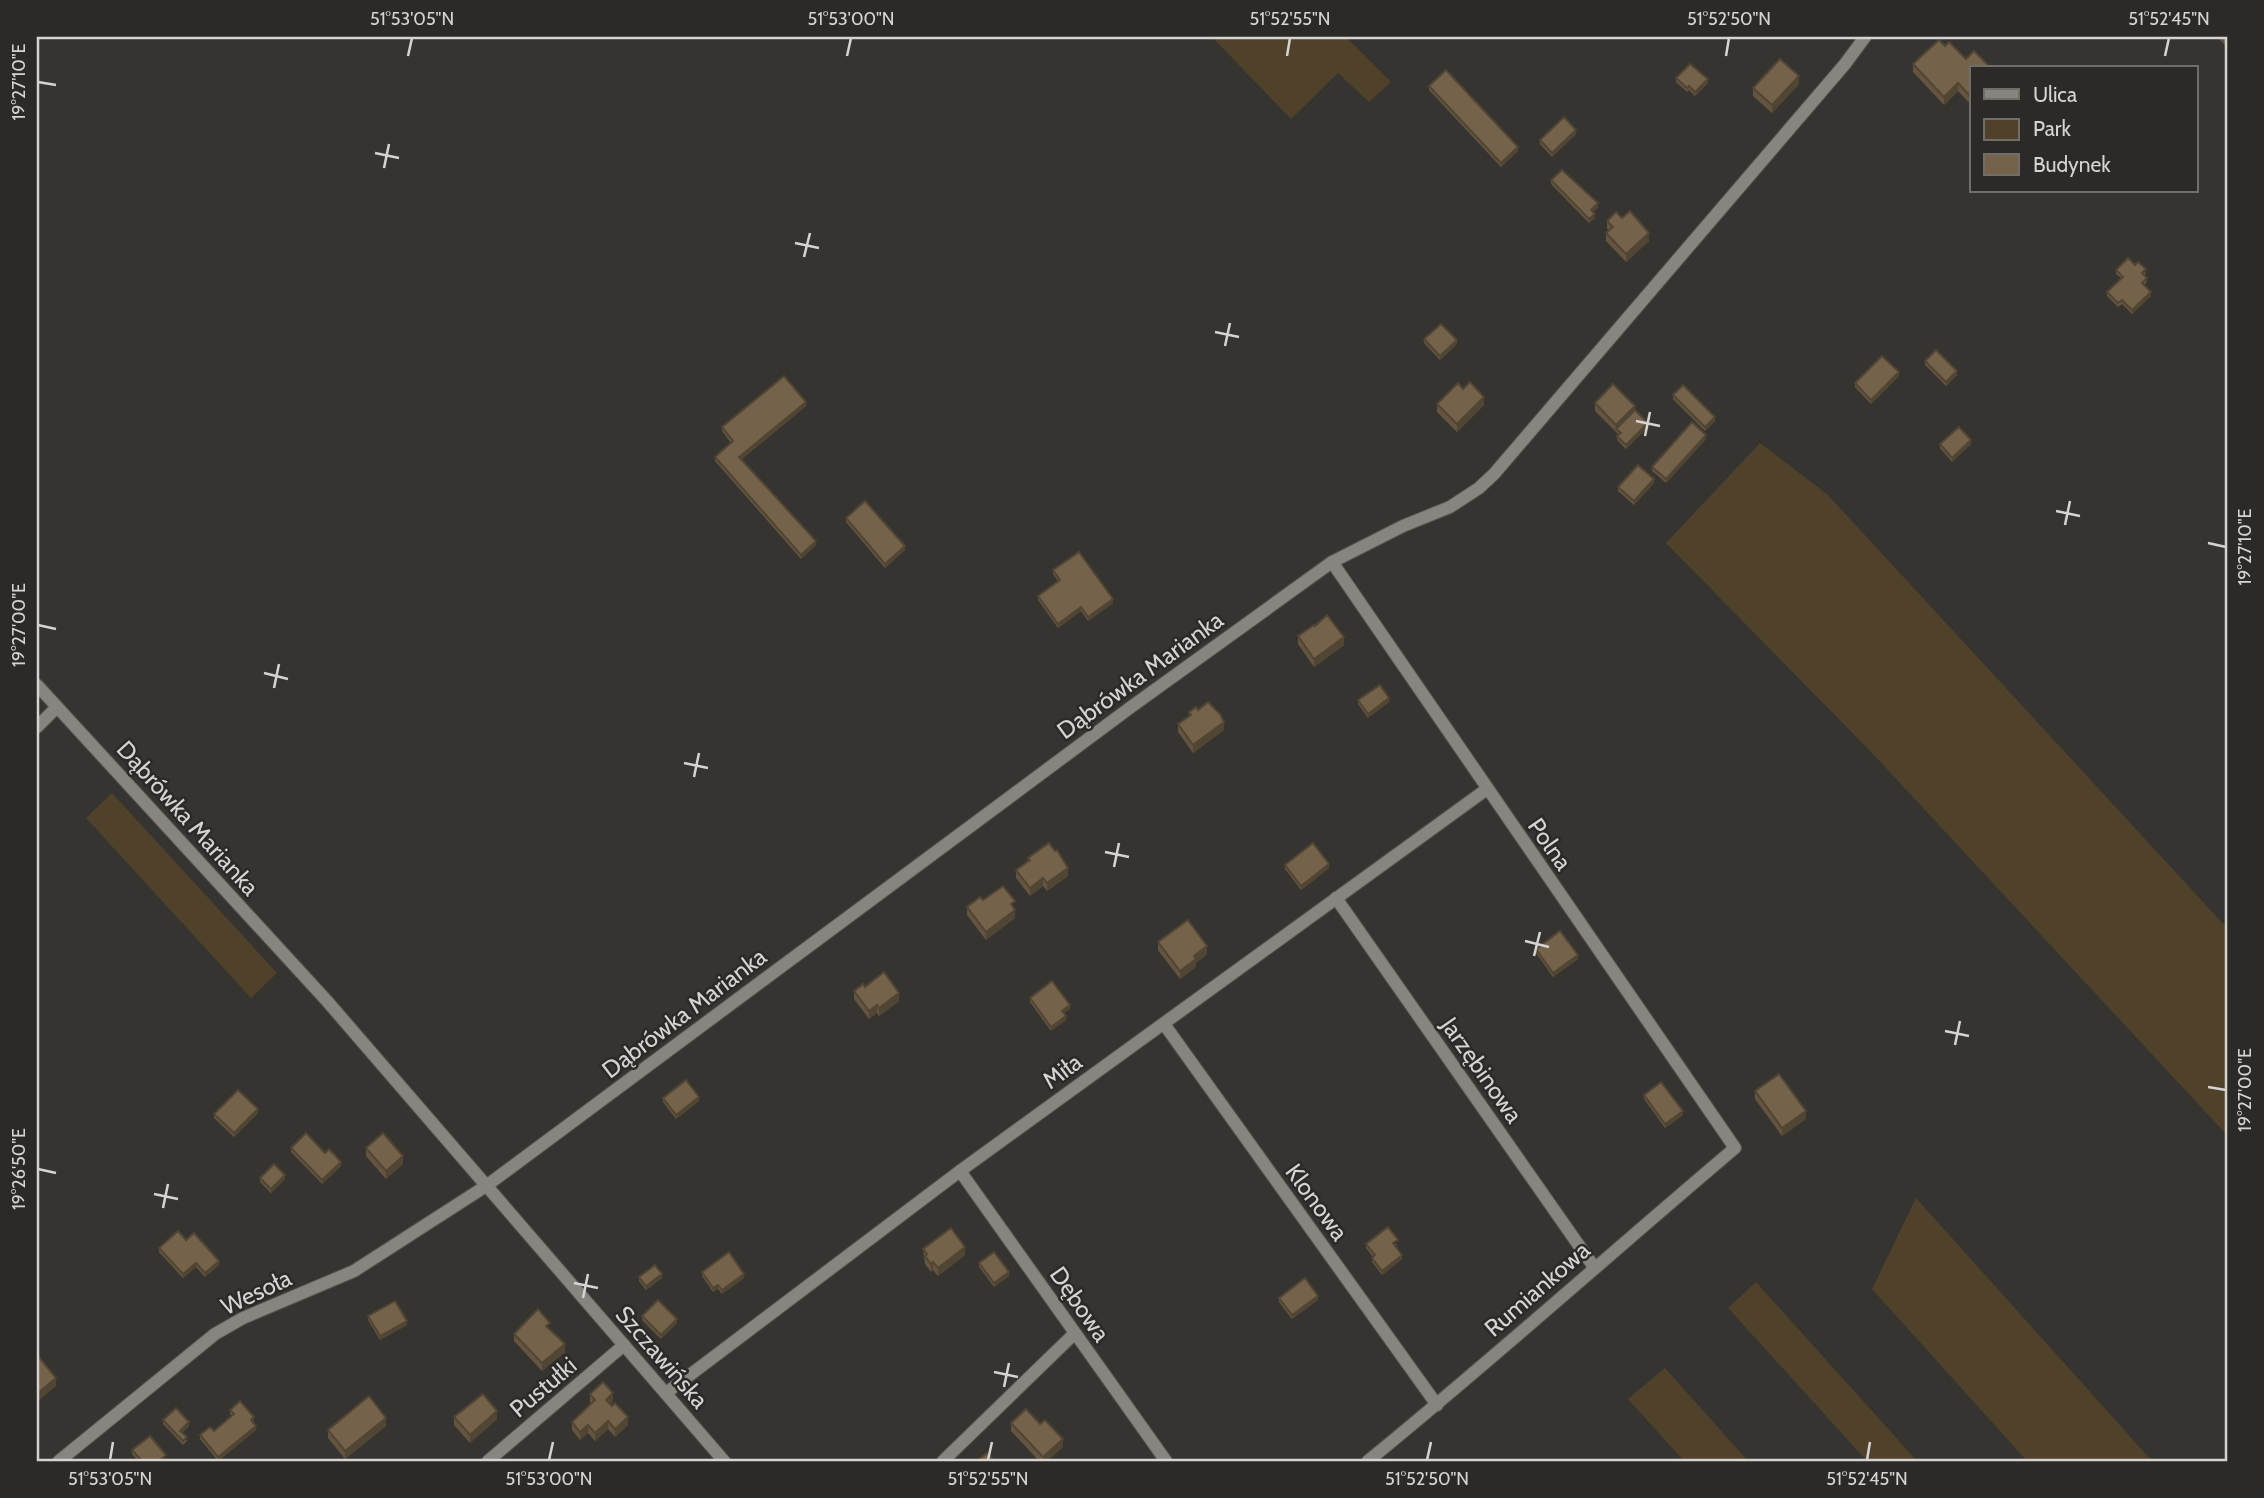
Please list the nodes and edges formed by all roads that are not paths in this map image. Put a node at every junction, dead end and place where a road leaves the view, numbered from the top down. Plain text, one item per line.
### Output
1 (1865, 37) edge
2 (1332, 562) junction
3 (37, 685) edge
4 (57, 707) junction
5 (37, 727) edge
6 (1487, 789) junction
7 (1336, 898) junction
8 (1164, 1024) junction
9 (1735, 1149) joint
10 (960, 1171) junction
11 (486, 1186) junction
12 (1594, 1267) junction
13 (1074, 1334) junction
14 (624, 1345) junction
15 (666, 1393) junction
16 (1437, 1405) junction
17 (60, 1461) edge
18 (488, 1461) edge
19 (724, 1461) edge
20 (943, 1461) edge
21 (1166, 1461) edge
22 (1368, 1461) edge

1 - 2 street, Dąbrówka Marianka
2 - 6 street, Polna
2 - 11 street, Dąbrówka Marianka
3 - 4 street, Dąbrówka Marianka
4 - 5 street
4 - 11 street, Dąbrówka Marianka
6 - 7 street, Miła
6 - 9 street, Polna
7 - 8 street, Miła
7 - 12 street, Jarzębinowa
8 - 10 street, Miła
8 - 16 street, Klonowa
9 - 12 street, Rumiankowa
10 - 13 street, Dębowa
10 - 15 street, Miła
11 - 14 street, Szczawińska
11 - 17 street, Wesoła
12 - 16 street, Rumiankowa
13 - 20 street
13 - 21 street, Dębowa
14 - 15 street, Szczawińska
14 - 18 street, Pustułki
15 - 19 street, Szczawińska
16 - 22 street, Rumiankowa

